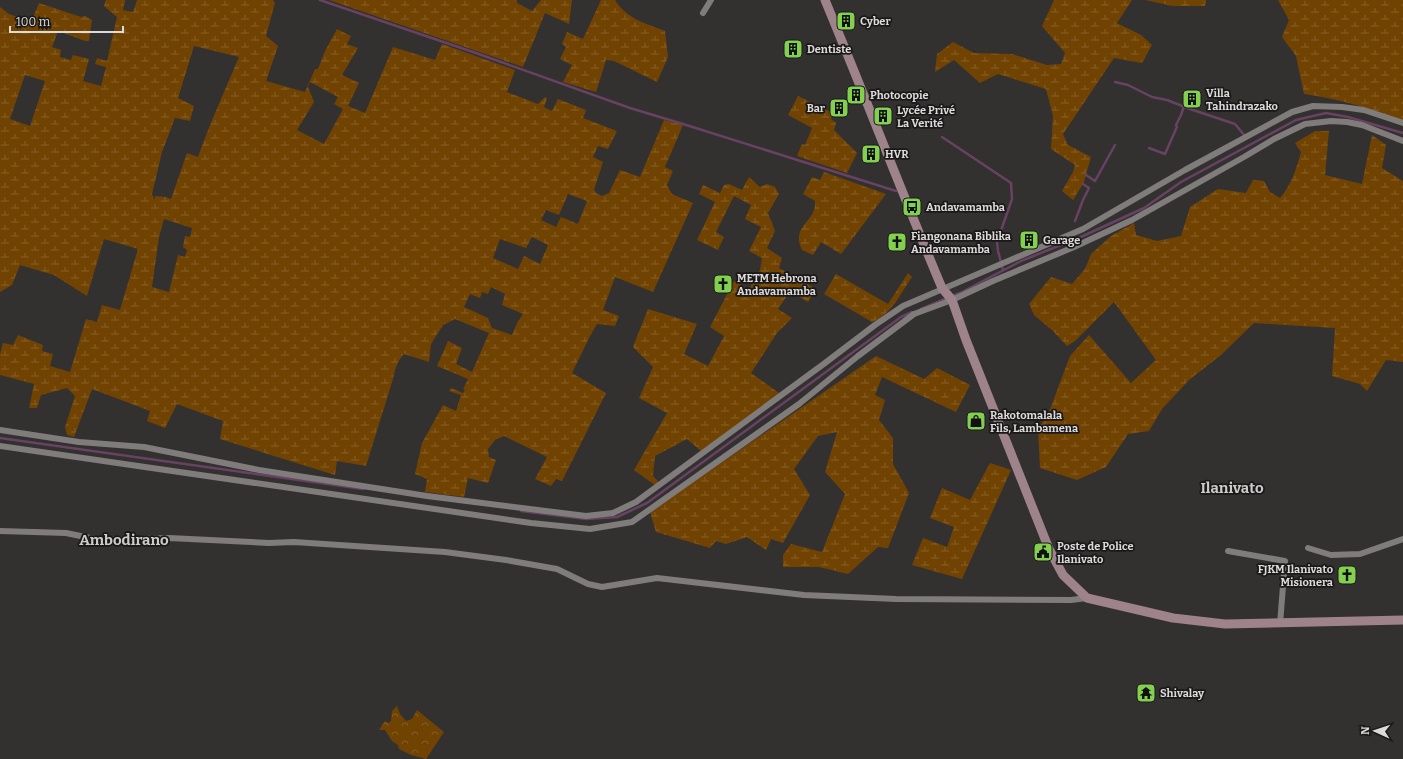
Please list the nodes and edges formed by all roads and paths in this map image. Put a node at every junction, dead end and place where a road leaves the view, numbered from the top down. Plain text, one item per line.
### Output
1 (711, 0) edge
2 (825, 0) edge
3 (703, 12) dead end
4 (1403, 123) edge
5 (1403, 141) edge
6 (942, 288) junction
7 (952, 300) junction
8 (0, 430) edge
9 (0, 446) edge
10 (0, 531) edge
11 (1403, 539) edge
12 (1308, 548) dead end
13 (1228, 551) dead end
14 (1087, 598) junction
15 (1403, 620) edge
16 (1280, 624) junction

1 - 3 street
2 - 6 street
4 - 6 street
5 - 7 street
6 - 7 street
6 - 8 street
7 - 9 street
7 - 14 street
10 - 14 street
11 - 12 street
13 - 16 street
14 - 16 street
15 - 16 street

